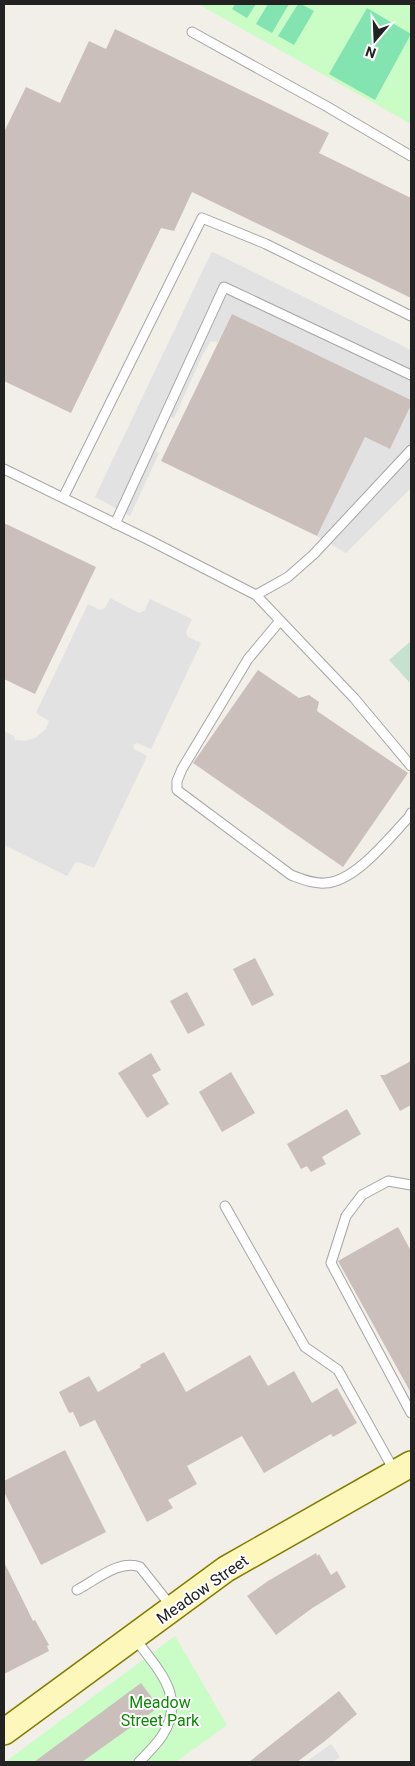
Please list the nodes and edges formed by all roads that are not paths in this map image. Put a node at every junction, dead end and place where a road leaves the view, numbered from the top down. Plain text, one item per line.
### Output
1 (192, 32) dead end
2 (411, 156) edge
3 (411, 316) edge
4 (411, 375) edge
5 (411, 450) edge
6 (4, 469) edge
7 (63, 498) junction
8 (115, 524) junction
9 (256, 595) junction
10 (279, 622) junction
11 (411, 766) edge
12 (411, 813) edge
13 (411, 1185) edge
14 (225, 1206) dead end
15 (411, 1413) edge
16 (403, 1468) edge
17 (77, 1590) dead end
18 (172, 1609) junction
19 (134, 1637) junction
20 (4, 1732) edge
21 (140, 1762) edge

1 - 2 lane
3 - 7 lane
4 - 8 lane
5 - 9 lane
6 - 7 lane
7 - 8 lane
8 - 9 lane
9 - 10 lane
10 - 11 lane
10 - 12 lane
13 - 15 lane
14 - 16 lane
16 - 18 main road, Meadow Street
17 - 18 lane
18 - 19 main road, Meadow Street
19 - 20 main road, Meadow Street
19 - 21 lane

